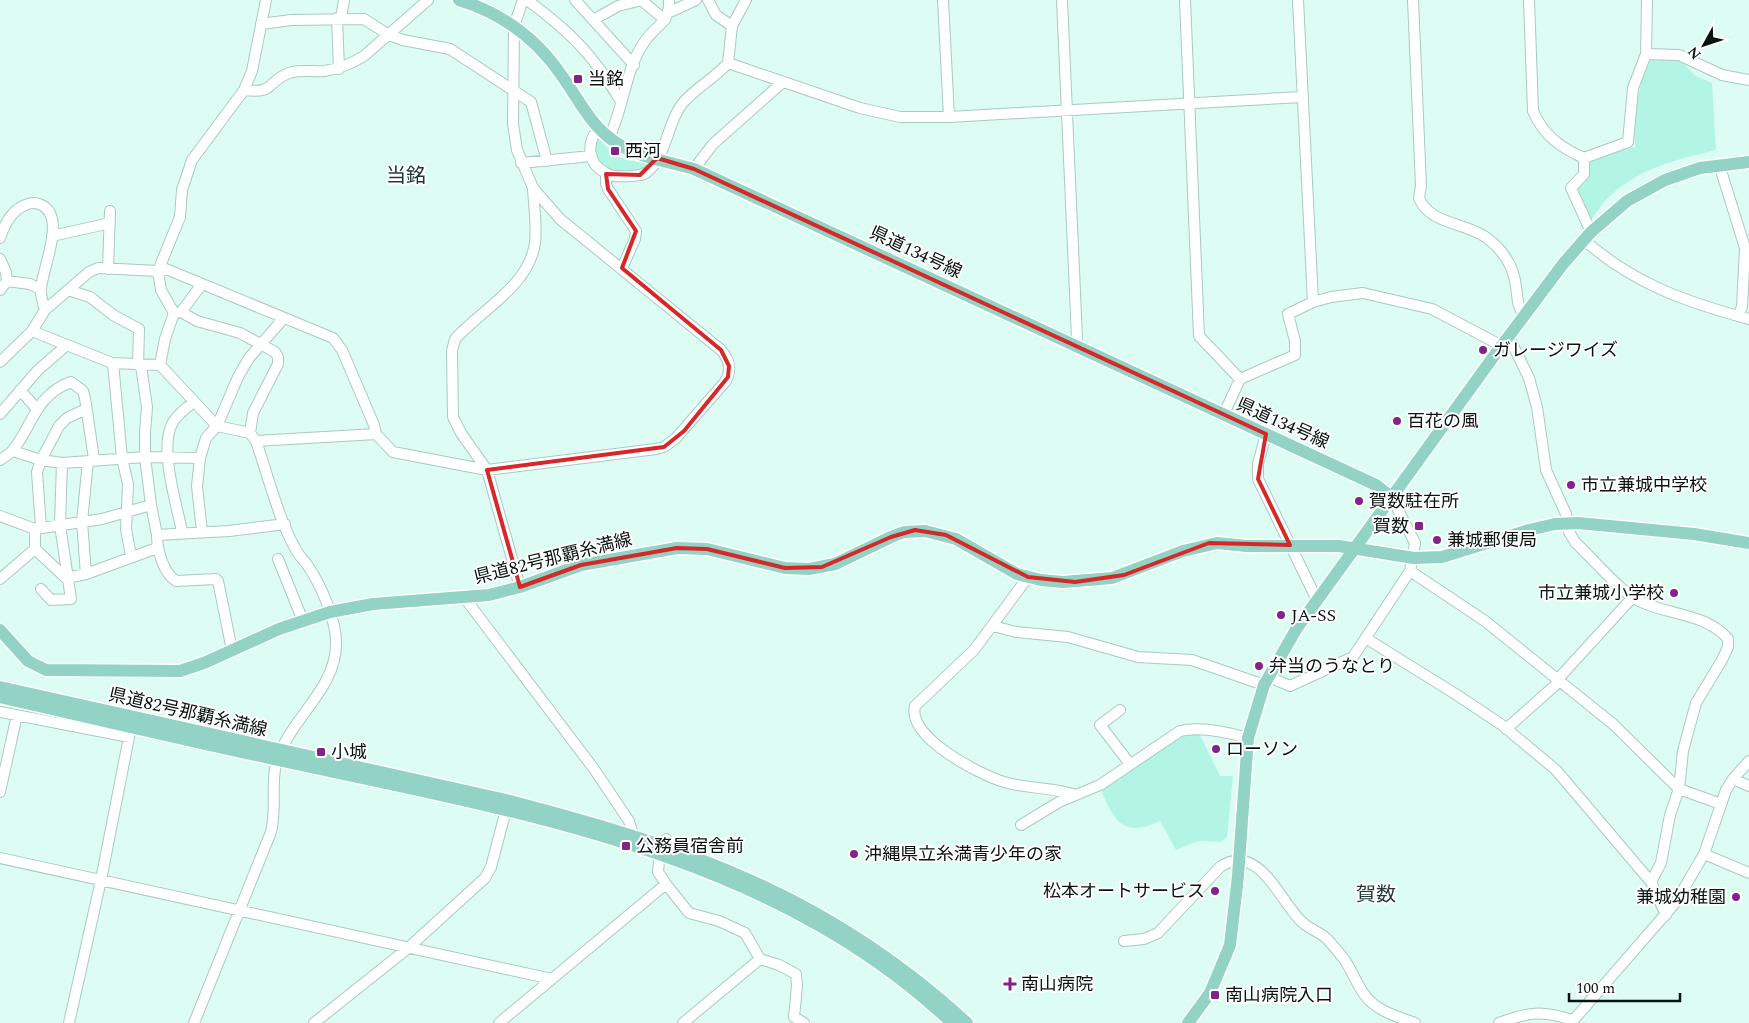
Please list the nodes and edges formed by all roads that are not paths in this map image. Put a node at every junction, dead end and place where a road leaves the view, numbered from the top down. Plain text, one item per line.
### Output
1 (266, 0) edge
2 (344, 0) edge
3 (428, 0) edge
4 (459, 0) edge
5 (525, 0) edge
6 (575, 0) edge
7 (642, 0) edge
8 (669, 0) edge
9 (696, 0) edge
10 (708, 0) edge
11 (746, 0) edge
12 (943, 0) edge
13 (1062, 0) edge
14 (1185, 0) edge
15 (1298, 0) edge
16 (1413, 0) edge
17 (1529, 0) edge
18 (1647, 0) edge
19 (617, 3) edge
20 (668, 16) junction
21 (339, 18) junction
22 (593, 20) junction
23 (262, 24) junction
24 (514, 26) junction
25 (732, 26) junction
26 (389, 35) junction
27 (1646, 54) junction
28 (728, 64) junction
29 (634, 65) junction
30 (338, 69) junction
31 (1749, 80) edge
32 (783, 82) junction
33 (244, 90) junction
34 (514, 92) junction
35 (1302, 97) junction
36 (620, 100) junction
37 (1189, 104) junction
38 (1068, 109) junction
39 (949, 117) junction
40 (599, 128) junction
41 (609, 138) junction
42 (591, 156) junction
43 (656, 158) junction
44 (1584, 158) junction
45 (546, 161) junction
46 (1749, 162) edge
47 (522, 163) junction
48 (1719, 164) junction
49 (694, 169) junction
50 (606, 174) junction
51 (533, 188) junction
52 (110, 211) dead end
53 (110, 223) junction
54 (52, 236) junction
55 (1587, 236) junction
56 (0, 238) edge
57 (0, 259) edge
58 (622, 268) junction
59 (108, 269) junction
60 (158, 271) junction
61 (7, 281) junction
62 (202, 284) junction
63 (0, 290) edge
64 (40, 290) junction
65 (68, 290) junction
66 (1312, 302) junction
67 (45, 310) junction
68 (177, 312) junction
69 (1524, 316) junction
70 (1738, 316) junction
71 (283, 319) junction
72 (1749, 319) edge
73 (32, 331) junction
74 (1505, 342) junction
75 (259, 344) junction
76 (67, 346) junction
77 (1075, 347) junction
78 (0, 362) edge
79 (113, 363) junction
80 (140, 366) junction
81 (160, 366) junction
82 (1240, 379) junction
83 (20, 390) junction
84 (193, 402) junction
85 (36, 408) junction
86 (86, 409) junction
87 (0, 414) edge
88 (1223, 416) junction
89 (217, 426) junction
90 (376, 434) junction
91 (1266, 434) junction
92 (253, 437) junction
93 (12, 451) junction
94 (145, 457) junction
95 (168, 457) junction
96 (122, 458) junction
97 (200, 458) junction
98 (0, 460) edge
99 (41, 460) junction
100 (91, 460) junction
101 (62, 463) junction
102 (487, 470) junction
103 (1392, 498) junction
104 (150, 505) junction
105 (127, 511) junction
106 (0, 516) edge
107 (82, 522) junction
108 (285, 524) junction
109 (1568, 524) junction
110 (60, 525) junction
111 (38, 528) junction
112 (182, 532) junction
113 (202, 532) junction
114 (158, 535) junction
115 (1749, 543) edge
116 (1290, 545) junction
117 (157, 548) junction
118 (1355, 548) junction
119 (35, 549) junction
120 (131, 556) junction
121 (1414, 558) junction
122 (278, 559) dead end
123 (1410, 571) junction
124 (86, 574) junction
125 (1028, 577) junction
126 (66, 578) junction
127 (0, 579) edge
128 (520, 587) junction
129 (40, 589) dead end
130 (464, 597) junction
131 (1632, 598) junction
132 (1317, 600) junction
133 (330, 612) junction
134 (303, 621) junction
135 (993, 626) junction
136 (0, 630) edge
137 (1367, 639) junction
138 (232, 650) junction
139 (1559, 680) junction
140 (1267, 681) junction
141 (0, 687) edge
142 (0, 697) edge
143 (1120, 710) dead end
144 (0, 712) edge
145 (17, 715) junction
146 (1506, 729) junction
147 (1248, 738) junction
148 (278, 755) junction
149 (1749, 761) edge
150 (1130, 764) junction
151 (1733, 779) junction
152 (1749, 786) edge
153 (1679, 789) junction
154 (0, 792) edge
155 (1076, 795) junction
156 (1721, 804) junction
157 (506, 810) junction
158 (1021, 825) dead end
159 (633, 835) junction
160 (663, 846) junction
161 (1704, 854) junction
162 (0, 858) edge
163 (1239, 861) junction
164 (1749, 873) edge
165 (101, 880) junction
166 (1651, 882) junction
167 (666, 884) junction
168 (238, 910) junction
169 (1666, 915) junction
170 (1124, 941) dead end
171 (407, 948) junction
172 (760, 959) junction
173 (552, 979) junction
174 (1572, 1022) edge
175 (69, 1023) edge
176 (194, 1023) edge
177 (314, 1023) edge
178 (499, 1023) edge
179 (683, 1023) edge
180 (804, 1023) edge
181 (952, 1023) edge
182 (967, 1023) edge
183 (1188, 1023) edge
184 (1414, 1023) edge
185 (1499, 1023) edge

1 - 23 street
2 - 21 street
3 - 26 street
4 - 24 main road, 県道134号線
5 - 24 street
5 - 36 street
6 - 22 street
7 - 19 street
7 - 20 street
8 - 20 street
9 - 20 street
10 - 25 street
11 - 25 street
12 - 39 street
13 - 38 street
14 - 37 street
15 - 35 street
16 - 69 street
17 - 44 street
18 - 27 street
19 - 22 street
20 - 29 street
21 - 23 street
21 - 26 street
21 - 30 street
22 - 29 street
23 - 33 street
24 - 34 street
24 - 40 main road, 県道134号線
25 - 28 street
26 - 30 street
26 - 34 street
27 - 31 street
27 - 44 street
28 - 32 street
28 - 43 street
29 - 36 street
30 - 33 street
32 - 39 street
32 - 49 street
33 - 60 street
34 - 45 street
34 - 47 street
35 - 37 street
35 - 66 street
36 - 41 street
37 - 38 street
37 - 82 street
38 - 39 street
38 - 77 street
40 - 41 main road, 県道134号線
40 - 42 street
41 - 43 main road, 県道134号線
42 - 45 street
42 - 50 street
43 - 49 main road, 県道134号線
43 - 50 street
44 - 55 street
45 - 47 street
46 - 48 main road
47 - 51 street
48 - 55 main road
48 - 70 street
49 - 77 main road, 県道134号線
50 - 58 street
51 - 58 street
51 - 102 street
52 - 53 street
53 - 54 street
53 - 59 street
54 - 56 street
54 - 64 street
55 - 69 main road
55 - 70 street
57 - 61 street
58 - 102 street
59 - 60 street
59 - 65 street
60 - 62 street
60 - 68 street
61 - 63 street
61 - 64 street
62 - 68 street
62 - 71 street
64 - 67 street
65 - 67 street
65 - 80 street
66 - 74 street
66 - 82 street
67 - 73 street
68 - 75 street
68 - 81 street
69 - 74 main road
70 - 72 street
71 - 75 street
71 - 90 street
73 - 76 street
73 - 78 street
74 - 103 main road
74 - 109 street
75 - 89 street
75 - 92 street
76 - 79 street
76 - 83 street
77 - 88 main road, 県道134号線
79 - 80 street
79 - 96 street
80 - 81 street
80 - 94 street
81 - 84 street
82 - 88 street
83 - 85 street
83 - 87 street
84 - 89 street
84 - 95 street
85 - 86 street
85 - 93 street
86 - 99 street
86 - 100 street
88 - 91 main road, 県道134号線
89 - 92 street
89 - 97 street
90 - 92 street
90 - 102 street
91 - 103 main road, 県道134号線
91 - 116 street
92 - 108 street
93 - 98 street
93 - 99 street
94 - 95 street
94 - 96 street
94 - 104 street
95 - 97 street
95 - 112 street
96 - 100 street
96 - 105 street
97 - 113 street
99 - 101 street
99 - 111 street
100 - 101 street
100 - 107 street
101 - 110 street
102 - 128 street
103 - 118 main road
103 - 121 street
104 - 105 street
104 - 114 street
105 - 107 street
105 - 120 street
106 - 111 street
107 - 110 street
107 - 124 street
108 - 113 street
108 - 133 street
109 - 115 main road, 県道82号那覇糸満線
109 - 121 main road, 県道82号那覇糸満線
109 - 131 street
110 - 111 street
110 - 126 street
111 - 119 street
112 - 113 street
112 - 114 street
114 - 117 street
116 - 118 main road, 県道82号那覇糸満線
116 - 125 main road, 県道82号那覇糸満線
116 - 132 street
117 - 120 street
117 - 138 street
118 - 121 main road, 県道82号那覇糸満線
118 - 132 main road
119 - 126 street
119 - 127 street
120 - 124 street
121 - 123 street
122 - 134 street
123 - 137 street
123 - 139 street
124 - 126 street
125 - 128 main road, 県道82号那覇糸満線
125 - 135 street
126 - 129 street
128 - 130 main road, 県道82号那覇糸満線
130 - 133 main road, 県道82号那覇糸満線
130 - 159 street
131 - 139 street
131 - 153 street
132 - 140 main road
133 - 134 main road, 県道82号那覇糸満線
133 - 148 street
134 - 138 main road, 県道82号那覇糸満線
135 - 140 street
135 - 155 street
136 - 138 main road, 県道82号那覇糸満線
137 - 140 street
137 - 146 street
139 - 146 street
139 - 153 street
140 - 147 main road
141 - 148 main road, 県道82号那覇糸満線
142 - 148 main road, 県道82号那覇糸満線
143 - 150 street
144 - 145 street
145 - 154 street
145 - 165 street
146 - 166 street
147 - 150 street
147 - 163 main road
148 - 157 main road, 県道82号那覇糸満線
148 - 159 main road, 県道82号那覇糸満線
148 - 168 street
149 - 151 street
150 - 155 street
151 - 152 street
151 - 156 street
153 - 156 street
153 - 166 street
155 - 158 street
156 - 161 street
157 - 160 main road, 県道82号那覇糸満線
157 - 171 street
159 - 160 main road, 県道82号那覇糸満線
160 - 167 street
160 - 181 main road, 県道82号那覇糸満線
160 - 182 main road, 県道82号那覇糸満線
161 - 164 street
161 - 169 street
162 - 165 street
163 - 170 street
163 - 183 main road
163 - 184 street
165 - 168 street
165 - 175 street
166 - 169 street
167 - 172 street
167 - 173 street
168 - 171 street
168 - 176 street
169 - 174 street
171 - 173 street
171 - 177 street
172 - 179 street
172 - 180 street
173 - 178 street
174 - 185 street

